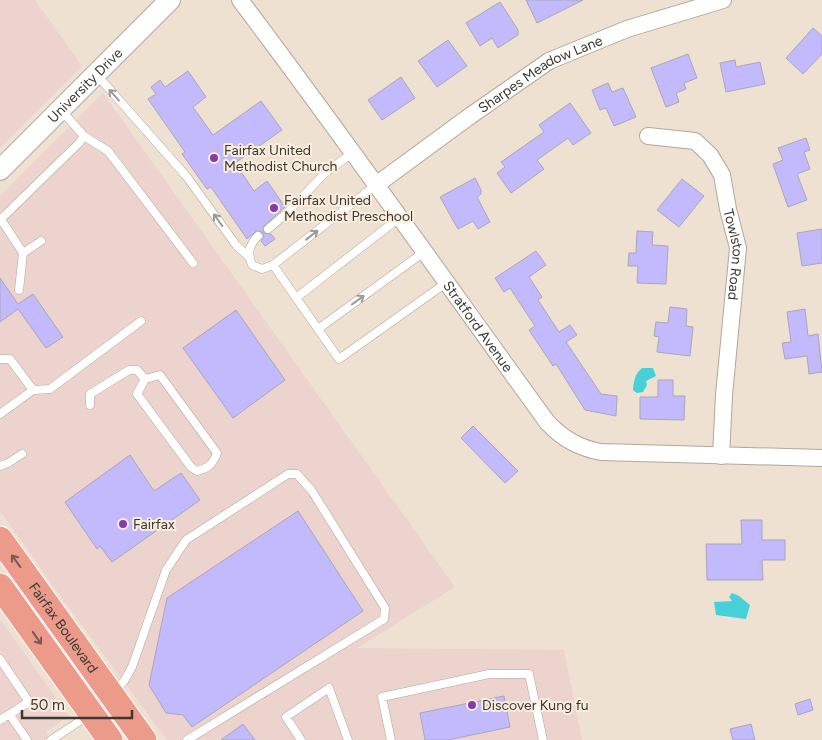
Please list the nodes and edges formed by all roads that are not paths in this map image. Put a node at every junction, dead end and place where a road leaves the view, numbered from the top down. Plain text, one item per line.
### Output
1 (170, 0) edge
2 (240, 0) edge
3 (723, 0) edge
4 (96, 74) junction
5 (61, 110) junction
6 (84, 136) junction
7 (648, 136) dead end
8 (352, 152) junction
9 (0, 170) edge
10 (376, 185) junction
11 (399, 218) junction
12 (0, 219) edge
13 (268, 229) dead end
14 (258, 236) dead end
15 (41, 241) dead end
16 (424, 252) junction
17 (22, 253) junction
18 (249, 257) junction
19 (193, 263) dead end
20 (274, 265) junction
21 (446, 283) junction
22 (19, 290) dead end
23 (296, 298) junction
24 (141, 321) dead end
25 (318, 329) junction
26 (0, 360) edge
27 (144, 379) junction
28 (33, 390) junction
29 (90, 405) dead end
30 (0, 414) edge
31 (22, 454) dead end
32 (721, 456) junction
33 (822, 458) edge
34 (0, 466) edge
35 (0, 539) edge
36 (0, 586) edge
37 (0, 660) edge
38 (112, 694) junction
39 (91, 713) junction
40 (10, 715) junction
41 (0, 720) edge
42 (57, 739) edge
43 (27, 740) edge
44 (110, 740) edge
45 (144, 740) edge
46 (187, 740) edge
47 (301, 740) edge
48 (348, 740) edge
49 (391, 740) edge
50 (543, 740) edge

1 - 4 street, University Drive
2 - 8 street, Stratford Avenue
3 - 10 street, Sharpes Meadow Lane
4 - 5 street, University Drive
18 -> 4 lane
5 - 6 lane
5 - 9 street, University Drive
6 - 12 lane
6 - 19 lane
7 - 32 street, Towlston Road
8 - 10 street, Stratford Avenue
8 - 13 lane
10 - 11 street, Stratford Avenue
20 -> 10 lane
11 - 16 street, Stratford Avenue
11 - 23 lane
12 - 17 lane
14 - 18 lane
15 - 17 lane
16 - 21 street, Stratford Avenue
25 -> 16 lane
17 - 22 lane
18 - 20 lane
20 - 23 lane
21 - 25 lane
21 - 32 street, Stratford Avenue
23 - 25 lane
24 - 28 lane
26 - 28 lane
27 - 27 lane
27 - 29 lane
28 - 30 lane
31 - 34 lane
32 - 33 street, Stratford Avenue
38 -> 35 main road, Fairfax Boulevard
36 -> 39 main road, Fairfax Boulevard
37 - 40 lane
38 - 45 main road, Fairfax Boulevard
38 - 46 lane
39 - 42 lane
39 - 44 main road, Fairfax Boulevard
40 - 41 lane
40 - 43 lane
47 - 48 lane
49 - 50 lane

